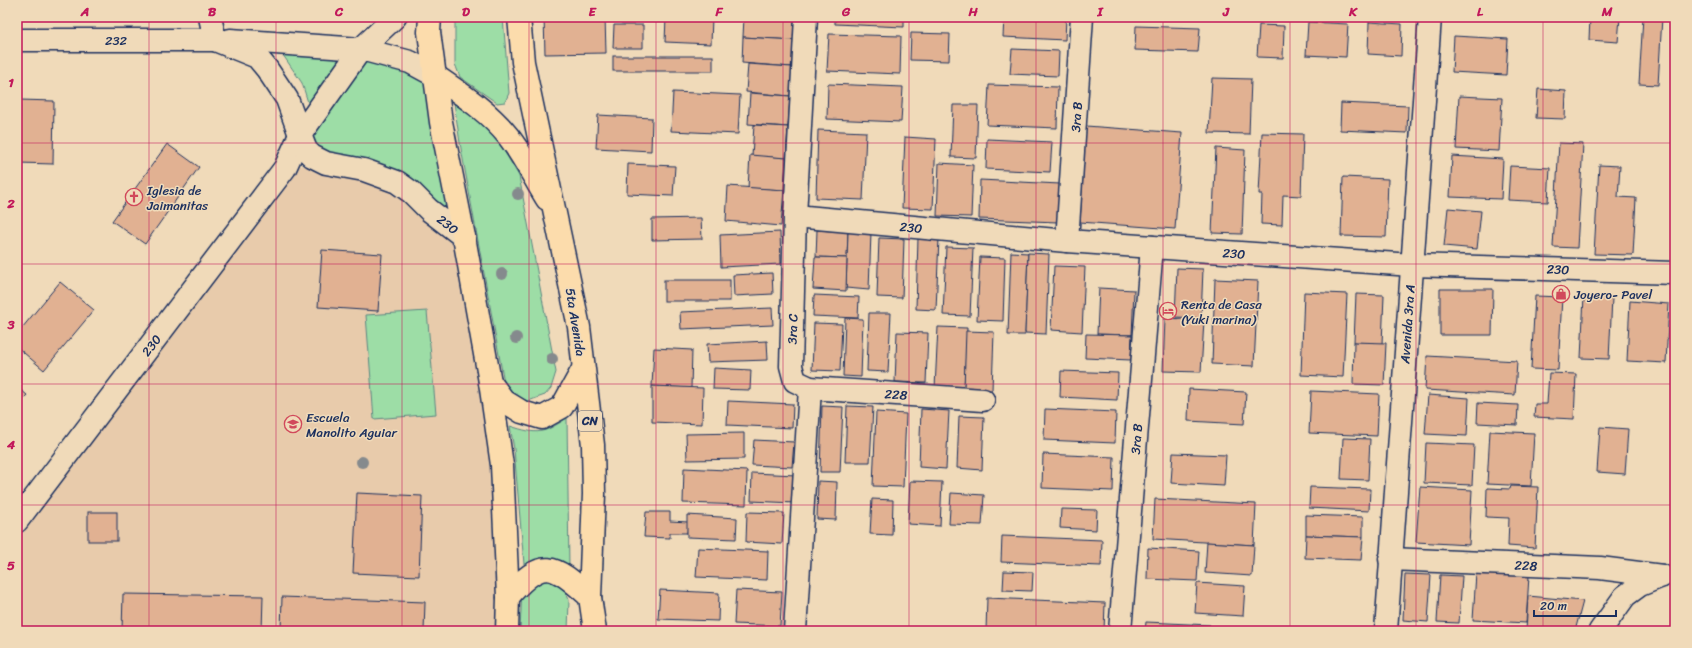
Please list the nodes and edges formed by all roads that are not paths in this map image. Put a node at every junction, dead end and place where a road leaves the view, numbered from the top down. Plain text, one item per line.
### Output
1 (210, 17) edge
2 (395, 17) edge
3 (430, 17) edge
4 (519, 17) edge
5 (806, 17) edge
6 (1082, 17) edge
7 (1430, 17) edge
8 (17, 40) edge
9 (215, 40) junction
10 (361, 49) junction
11 (434, 75) junction
12 (300, 135) junction
13 (326, 163) junction
14 (285, 168) junction
15 (556, 214) junction
16 (795, 216) junction
17 (464, 237) junction
18 (1067, 241) junction
19 (1152, 247) junction
20 (1412, 265) junction
21 (1675, 273) edge
22 (583, 369) junction
23 (490, 382) junction
24 (810, 388) junction
25 (983, 400) dead end
26 (17, 521) edge
27 (1390, 559) junction
28 (1668, 576) edge
29 (508, 597) junction
30 (590, 597) junction
31 (507, 631) edge
32 (595, 631) edge
33 (795, 631) edge
34 (1120, 631) edge
35 (1386, 631) edge
36 (1600, 631) edge

1 - 9 street
2 - 10 street
3 - 11 highway
4 - 15 highway, 5ta Avenida / CN
5 - 16 street, 3ra C
6 - 18 street, 3ra B
7 - 20 street, Avenida 3ra A
8 - 9 street, 232
9 - 10 street, 232
9 - 12 street, 232
10 - 11 street, 232
10 - 12 street, 230
11 - 15 highway
11 - 17 highway
12 - 13 street, 230
12 - 14 street, 230
13 - 14 street, 230
13 - 17 street, 230
14 - 26 street, 230
15 - 22 highway, 5ta Avenida / CN
16 - 18 street, 230
16 - 24 street, 3ra C
17 - 23 highway
18 - 19 street, 230
19 - 20 street, 230
19 - 34 street, 3ra B
20 - 21 street, 230
20 - 27 street, Avenida 3ra A
22 - 23 highway
22 - 30 highway, 5ta Avenida / CN
23 - 29 highway
24 - 25 street, 228
24 - 33 street
27 - 28 street, 228
27 - 35 street, Avenida 3ra A
28 - 36 street
29 - 30 highway
29 - 31 highway
30 - 32 highway, 5ta Avenida / CN

